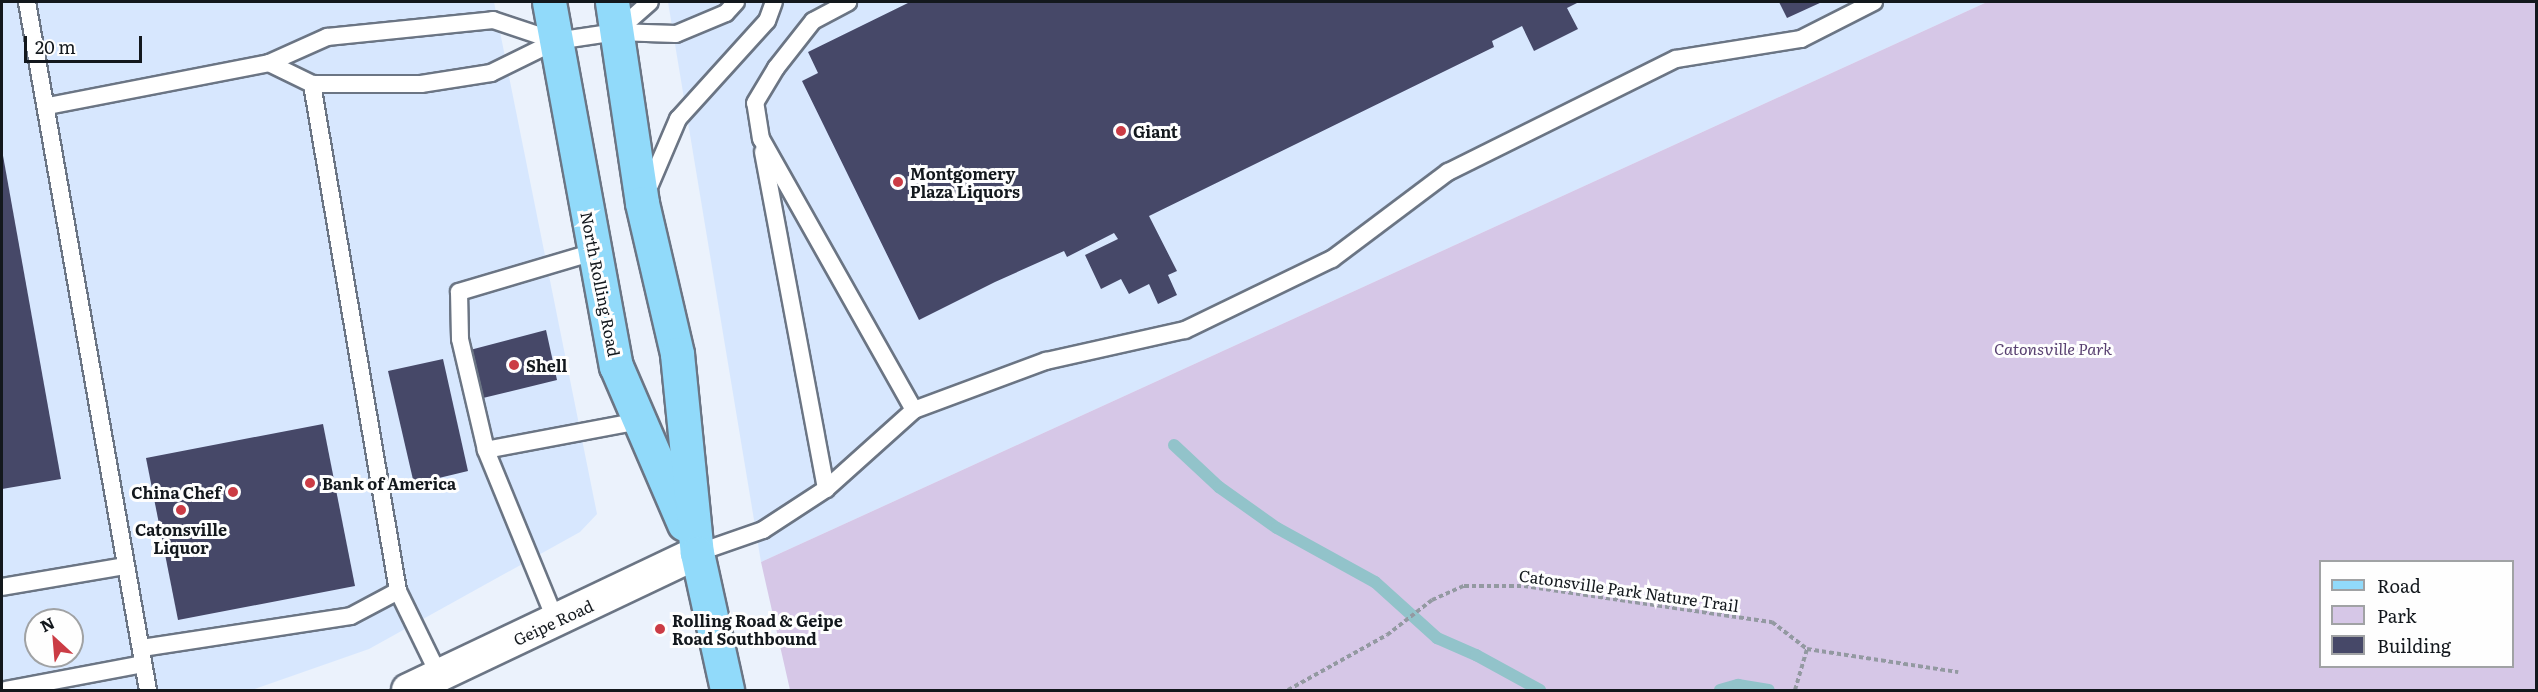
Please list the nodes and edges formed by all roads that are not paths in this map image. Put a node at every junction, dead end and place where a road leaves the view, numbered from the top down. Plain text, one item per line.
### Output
1 (27, 2) edge
2 (549, 2) edge
3 (650, 2) edge
4 (736, 2) edge
5 (774, 2) edge
6 (848, 2) edge
7 (1874, 2) edge
8 (614, 17) edge
9 (556, 41) junction
10 (269, 63) junction
11 (312, 84) junction
12 (48, 106) junction
13 (761, 139) junction
14 (642, 203) junction
15 (594, 252) junction
16 (914, 410) junction
17 (640, 421) junction
18 (486, 450) junction
19 (826, 489) junction
20 (697, 553) junction
21 (125, 566) junction
22 (2, 587) edge
23 (398, 591) junction
24 (556, 621) junction
25 (142, 656) junction
26 (440, 675) junction
27 (6, 690) edge
28 (148, 690) edge
29 (408, 690) edge
30 (727, 690) edge

1 - 12 lane
2 - 9 main road, North Rolling Road
3 - 8 lane
4 - 8 lane
5 - 14 lane
6 - 13 lane
7 - 16 lane
8 - 9 lane
8 - 14 main road, North Rolling Road
9 - 10 lane
9 - 11 lane
9 - 15 main road, North Rolling Road
10 - 11 lane
10 - 12 lane
11 - 23 lane
12 - 21 lane
13 - 16 lane
13 - 19 lane
14 - 20 main road, North Rolling Road
15 - 17 main road, North Rolling Road
15 - 18 lane
16 - 19 lane
17 - 18 lane
17 - 20 main road, North Rolling Road
18 - 24 lane
19 - 20 lane
20 - 24 street, Geipe Road
20 - 30 main road, North Rolling Road
21 - 22 lane
21 - 25 lane
23 - 25 lane
23 - 26 lane
24 - 26 street, Geipe Road
25 - 27 lane
25 - 28 lane
26 - 29 street, Geipe Road

